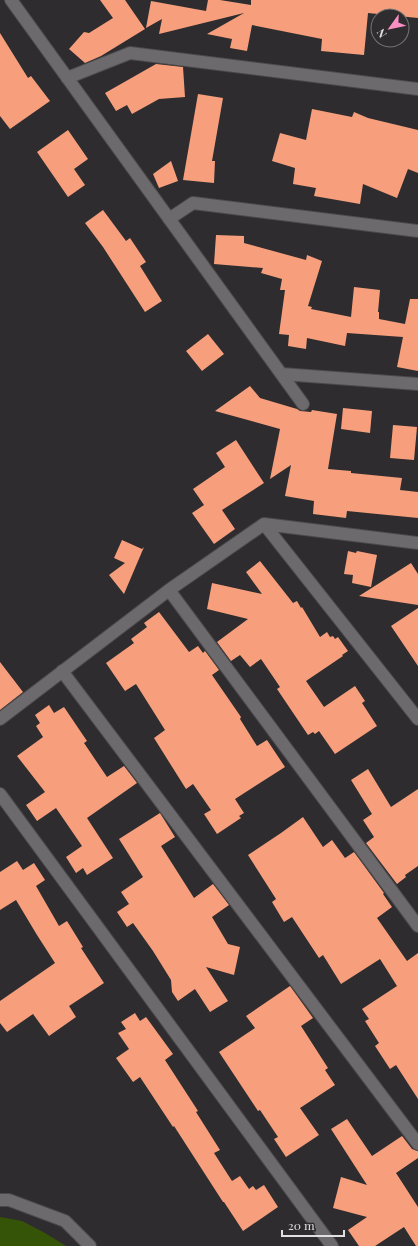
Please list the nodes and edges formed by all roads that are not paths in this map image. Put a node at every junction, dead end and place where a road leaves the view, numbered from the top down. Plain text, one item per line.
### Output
1 (11, 0) edge
2 (67, 78) junction
3 (418, 89) edge
4 (169, 219) junction
5 (418, 231) edge
6 (282, 374) junction
7 (418, 384) edge
8 (303, 404) dead end
9 (264, 524) junction
10 (418, 543) edge
11 (169, 590) junction
12 (62, 671) junction
13 (0, 719) edge
14 (418, 719) edge
15 (0, 794) edge
16 (418, 926) edge
17 (418, 1144) edge
18 (0, 1200) edge
19 (90, 1246) edge
20 (332, 1246) edge

1 - 2 street
2 - 3 street
2 - 4 street
4 - 5 street
4 - 6 street
6 - 7 street
6 - 8 street
9 - 10 street
9 - 11 street
9 - 14 street
11 - 12 street
11 - 16 street
12 - 13 street
12 - 17 street
15 - 20 street
18 - 19 street

